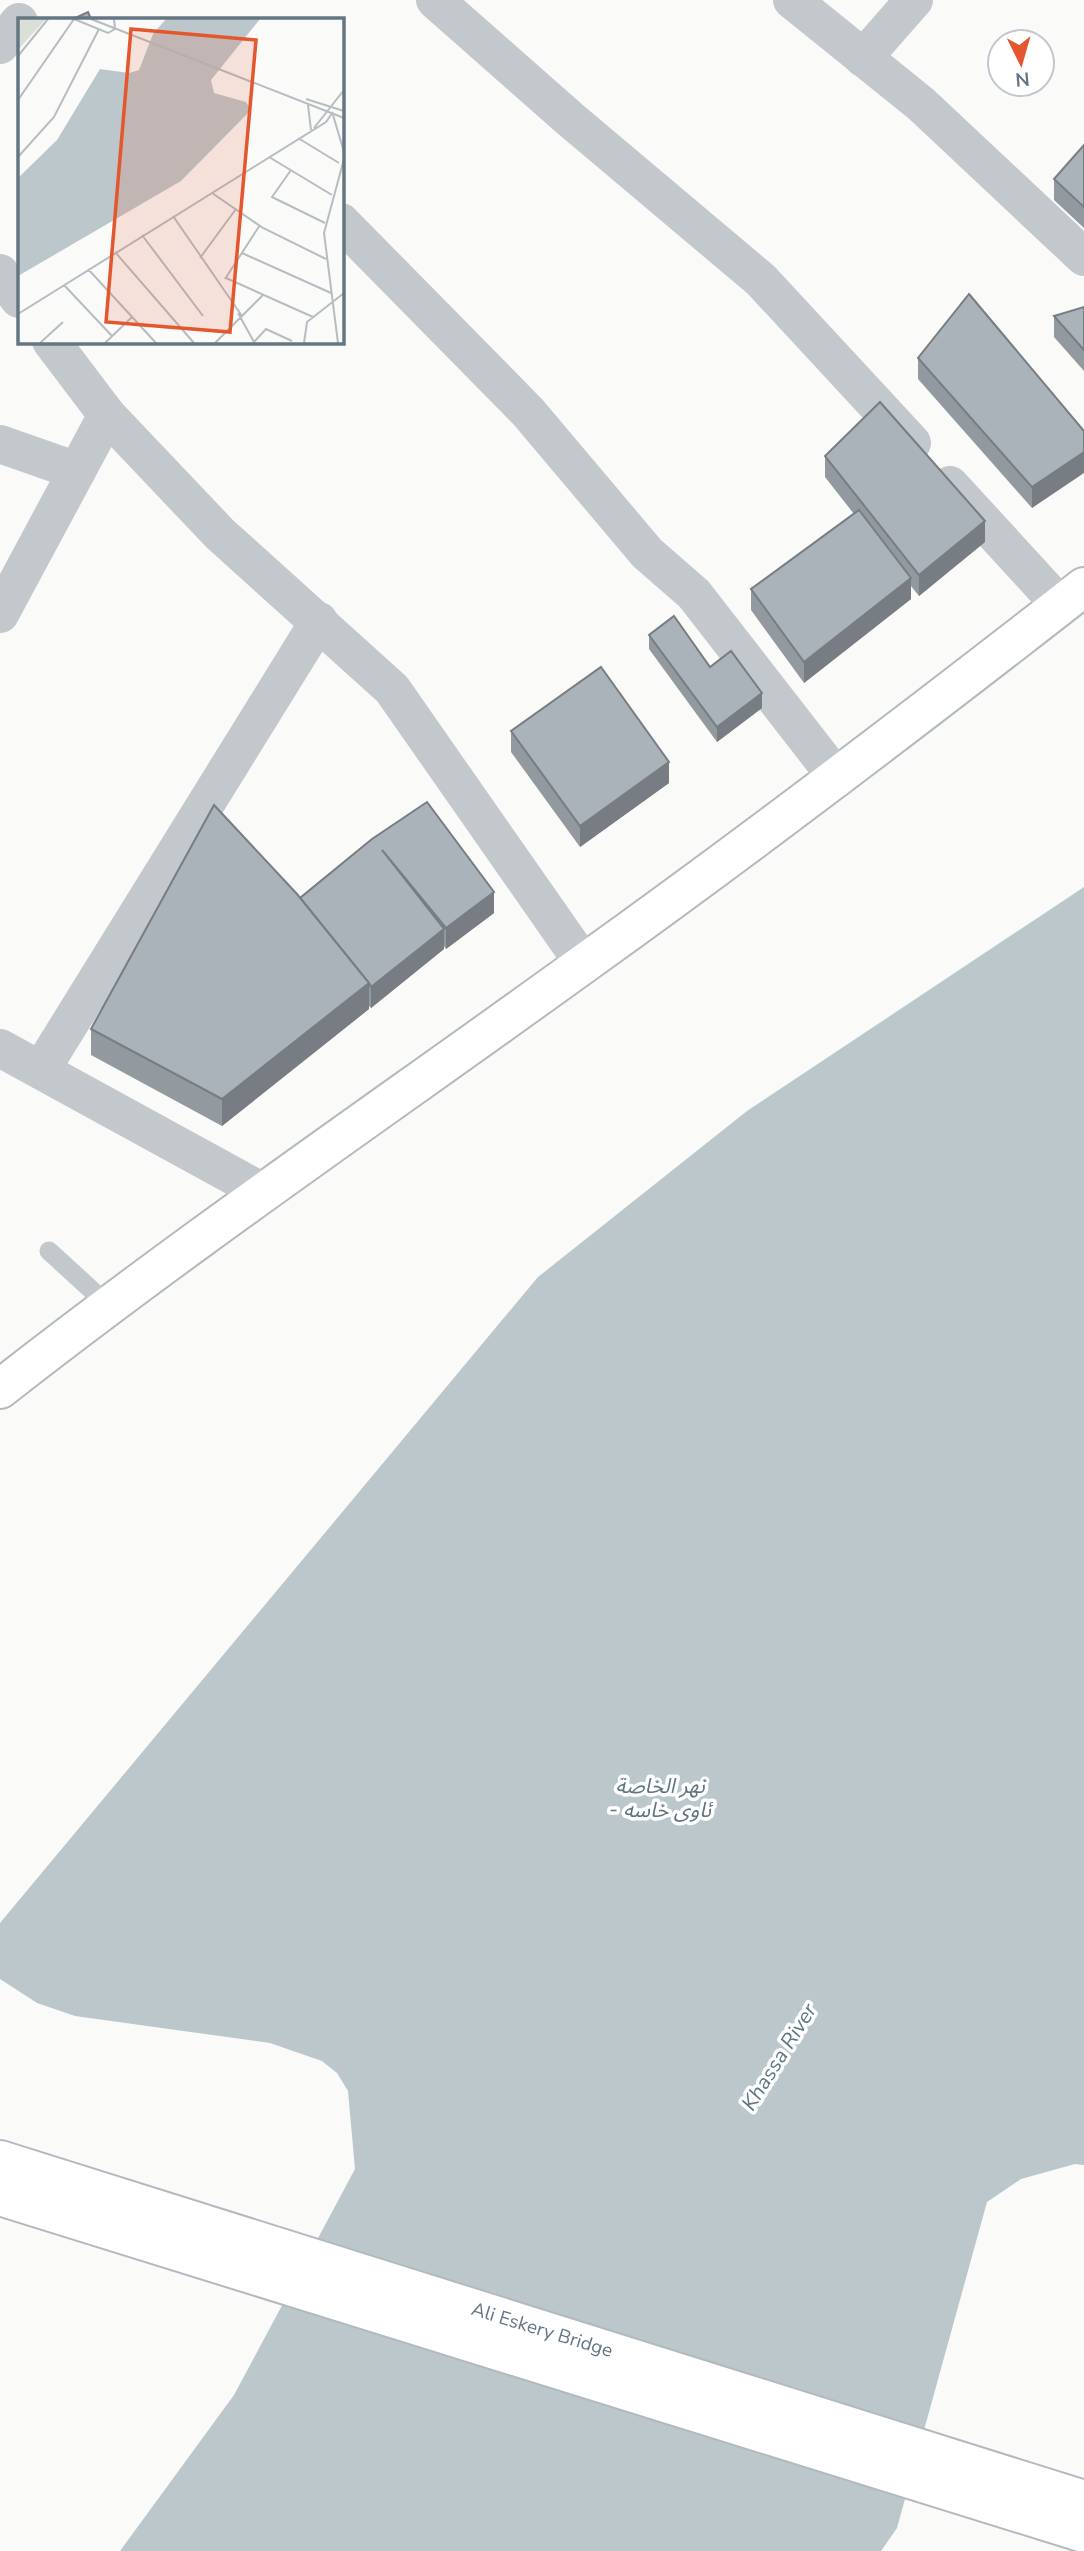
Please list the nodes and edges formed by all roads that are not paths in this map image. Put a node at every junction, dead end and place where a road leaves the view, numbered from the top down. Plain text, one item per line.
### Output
1 (38, 0) edge
2 (435, 0) edge
3 (793, 0) edge
4 (914, 0) edge
5 (23, 18) edge
6 (18, 24) edge
7 (0, 45) edge
8 (863, 58) junction
9 (343, 224) edge
10 (1084, 257) edge
11 (0, 274) edge
12 (18, 298) edge
13 (53, 343) edge
14 (107, 415) junction
15 (0, 444) edge
16 (77, 471) junction
17 (1072, 596) edge
18 (0, 614) edge
19 (319, 621) junction
20 (837, 778) junction
21 (584, 964) junction
22 (0, 1048) edge
23 (41, 1070) junction
24 (261, 1191) junction
25 (49, 1251) dead end
26 (108, 1304) junction
27 (0, 1389) edge
28 (0, 2160) edge
29 (0, 2196) edge
30 (1084, 2500) edge
31 (1084, 2533) edge

1 - 5 street
2 - 17 street
3 - 8 street
4 - 8 street
6 - 7 street
8 - 10 street
9 - 20 street
11 - 12 street
13 - 14 street
14 - 16 street
14 - 19 street
15 - 16 street
16 - 18 street
17 - 20 main road
19 - 21 street
19 - 23 street
20 - 21 main road
21 - 24 main road
22 - 23 street
23 - 24 street
24 - 26 main road
25 - 26 lane
26 - 27 main road
28 - 30 main road, Ali Eskery Bridge
29 - 31 main road, Ali Eskery Bridge

